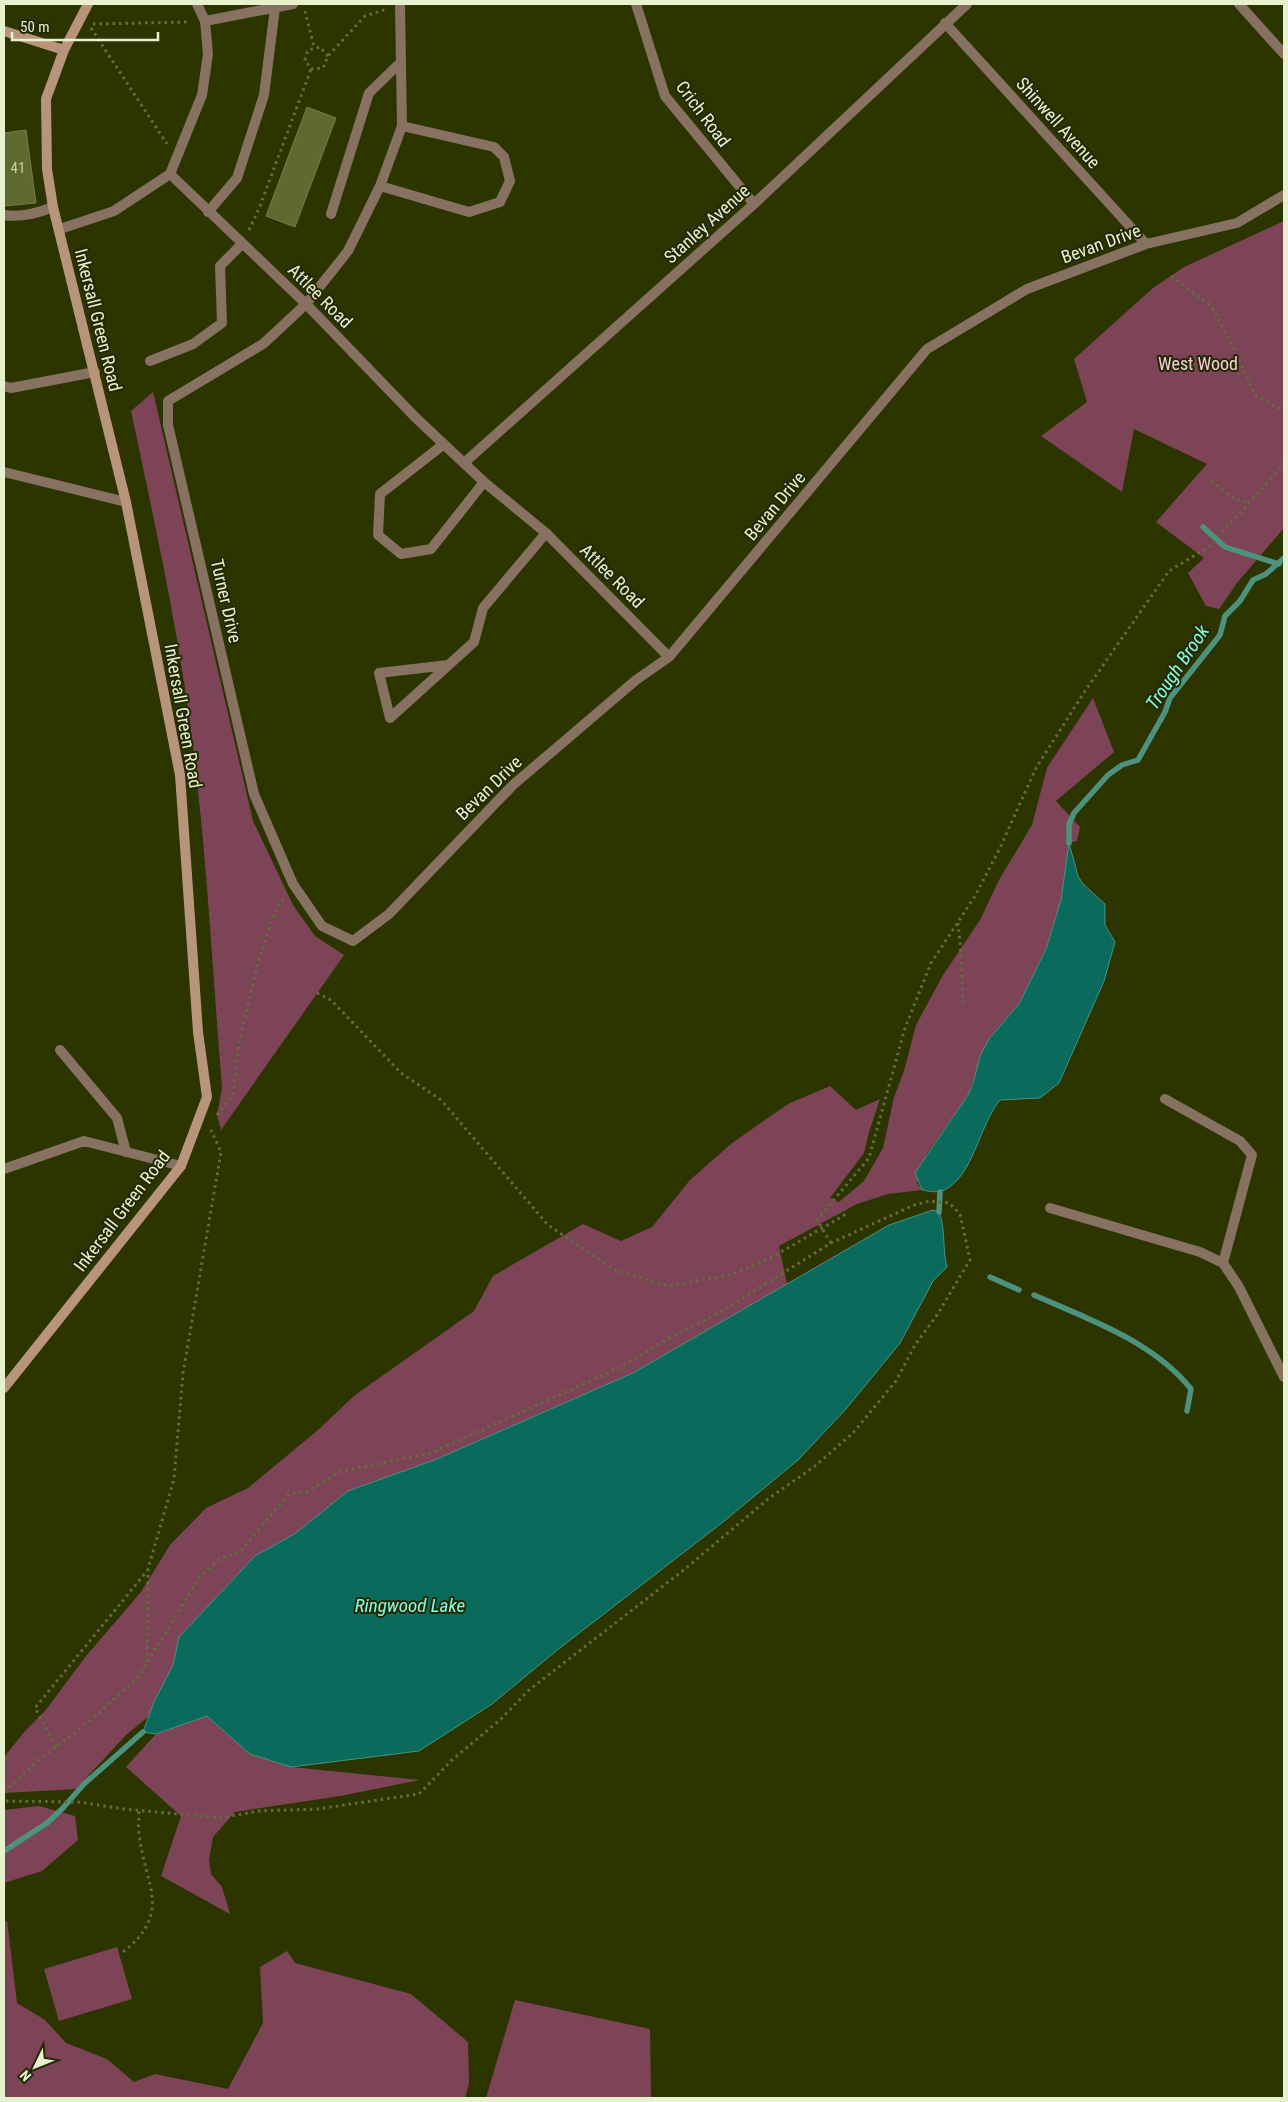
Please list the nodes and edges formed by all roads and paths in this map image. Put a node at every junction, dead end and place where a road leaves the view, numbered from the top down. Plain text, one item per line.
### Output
1 (88, 4) edge
2 (197, 4) edge
3 (293, 4) edge
4 (304, 4) edge
5 (400, 4) edge
6 (636, 4) edge
7 (967, 4) edge
8 (1239, 4) edge
9 (275, 8) junction
10 (205, 21) junction
11 (945, 23) junction
12 (4, 31) edge
13 (314, 47) junction
14 (64, 50) junction
15 (1284, 54) edge
16 (328, 56) junction
17 (401, 62) junction
18 (311, 69) junction
19 (402, 126) junction
20 (176, 159) junction
21 (170, 174) junction
22 (380, 186) junction
23 (1284, 195) edge
24 (754, 204) junction
25 (54, 207) junction
26 (208, 212) junction
27 (330, 214) dead end
28 (4, 215) edge
29 (60, 229) junction
30 (242, 244) joint
31 (1146, 244) junction
32 (1172, 276) dead end
33 (306, 304) junction
34 (150, 361) dead end
35 (95, 372) junction
36 (4, 386) edge
37 (1284, 411) edge
38 (444, 444) junction
39 (464, 464) junction
40 (1284, 464) edge
41 (4, 472) edge
42 (1211, 481) dead end
43 (484, 482) junction
44 (126, 502) junction
45 (1250, 503) junction
46 (546, 533) junction
47 (669, 658) junction
48 (448, 665) junction
49 (293, 884) junction
50 (958, 922) junction
51 (353, 941) joint
52 (317, 993) dead end
53 (962, 1005) dead end
54 (60, 1050) dead end
55 (1165, 1099) dead end
56 (202, 1122) junction
57 (126, 1152) junction
58 (181, 1166) junction
59 (4, 1169) edge
60 (1050, 1208) dead end
61 (848, 1212) dead end
62 (822, 1227) junction
63 (831, 1243) junction
64 (1223, 1263) junction
65 (1284, 1377) edge
66 (4, 1388) edge
67 (148, 1569) junction
68 (147, 1662) junction
69 (56, 1747) junction
70 (4, 1792) edge
71 (4, 1801) edge
72 (139, 1810) junction
73 (123, 1952) dead end

1 - 14 street, Inkersall Green Road
2 - 10 street
3 - 9 street
4 - 13 path
5 - 16 path
5 - 17 street
6 - 24 street, Crich Road
7 - 11 street, Stanley Avenue
8 - 15 street
9 - 10 street
9 - 26 street
10 - 20 street
10 - 20 path
11 - 24 street, Stanley Avenue
11 - 31 street, Shinwell Avenue
12 - 14 street
13 - 16 path
13 - 18 path
14 - 25 street, Inkersall Green Road
16 - 18 path
17 - 19 street
17 - 27 street
18 - 30 path
19 - 22 street
19 - 22 street
20 - 21 street
21 - 26 street, Attlee Road
21 - 29 street
22 - 33 street
23 - 31 street, Bevan Drive
24 - 39 street, Stanley Avenue
25 - 28 street
25 - 29 street, Inkersall Green Road
26 - 33 street, Attlee Road
29 - 35 street, Inkersall Green Road
30 - 34 street
31 - 47 street, Bevan Drive
32 - 37 path
33 - 38 street, Attlee Road
33 - 49 street, Turner Drive
35 - 36 street
35 - 44 street, Inkersall Green Road
38 - 39 street, Attlee Road
38 - 43 street
39 - 43 street, Attlee Road
40 - 45 path
41 - 44 street
42 - 45 path
43 - 46 street, Attlee Road
44 - 56 street, Inkersall Green Road
45 - 50 path
46 - 47 street, Attlee Road
46 - 48 street
47 - 51 street, Bevan Drive
48 - 48 street
49 - 51 street, Turner Drive
49 - 56 path
50 - 53 path
50 - 62 path
52 - 62 path
54 - 57 street
55 - 64 street
56 - 58 street, Inkersall Green Road
56 - 67 path
57 - 58 street
57 - 59 street
58 - 66 street, Inkersall Green Road
60 - 64 street
61 - 62 path
62 - 63 path
63 - 68 path
63 - 72 path
64 - 65 street
67 - 68 path
67 - 69 path
68 - 69 path
69 - 70 path
71 - 72 path
72 - 73 path

